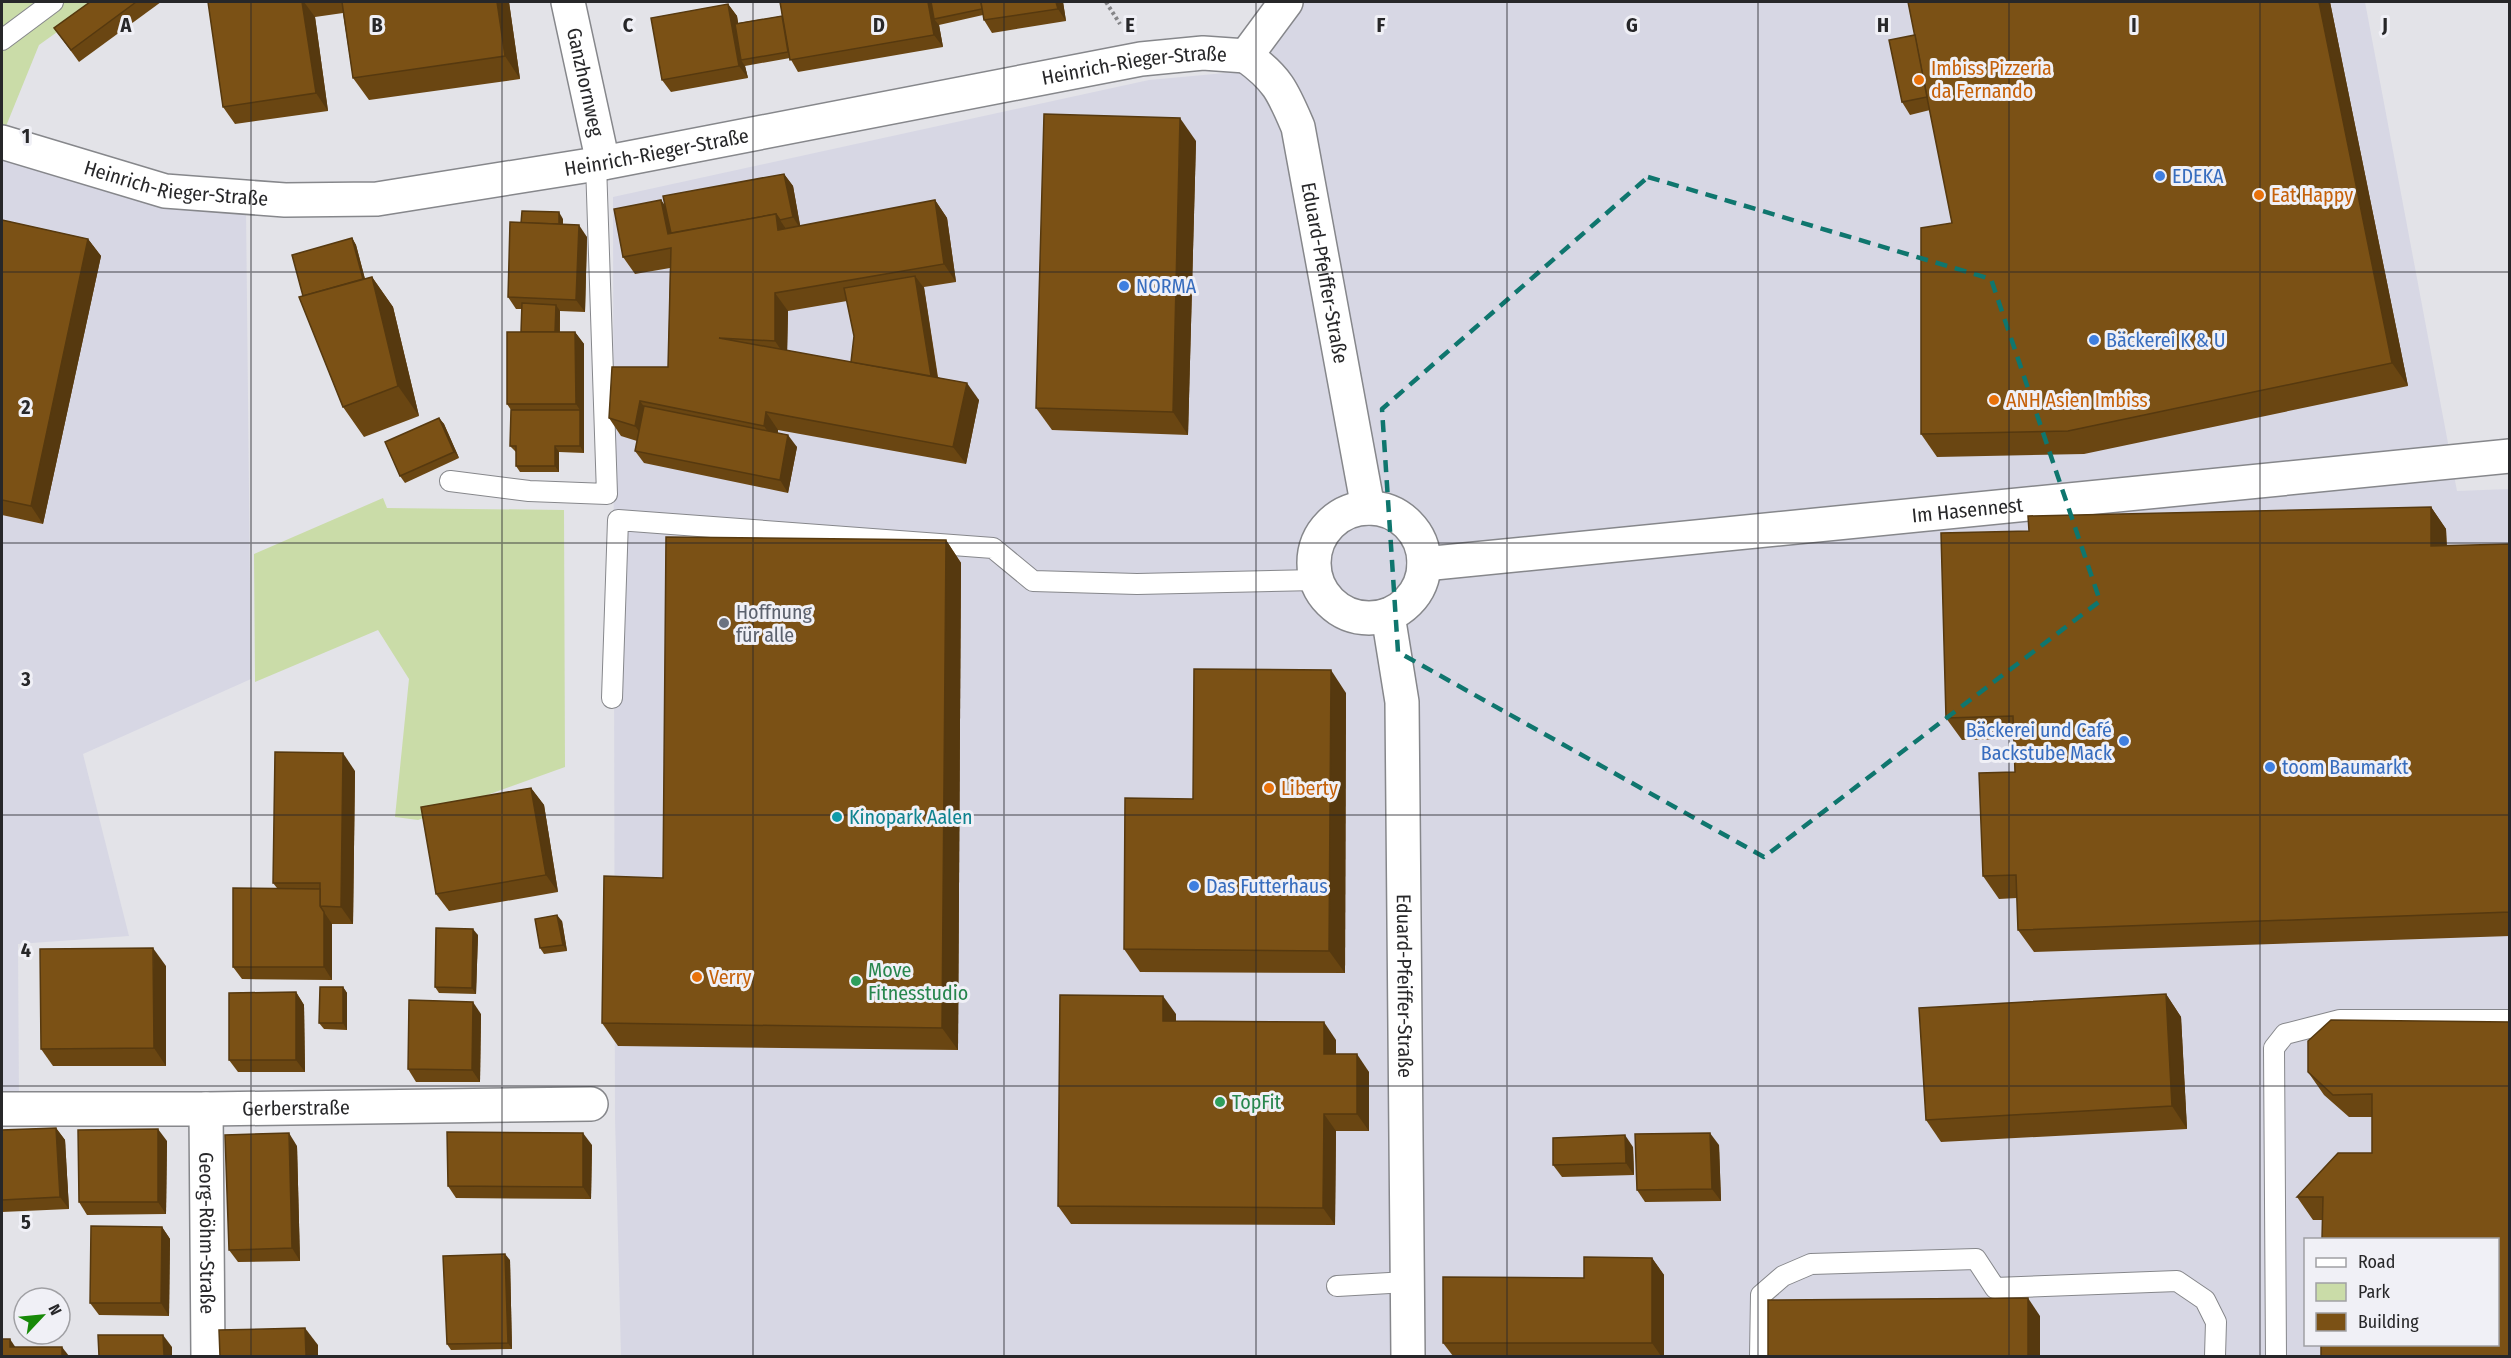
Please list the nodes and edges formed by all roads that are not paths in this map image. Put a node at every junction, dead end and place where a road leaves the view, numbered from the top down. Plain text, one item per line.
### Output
1 (53, 2) edge
2 (568, 2) edge
3 (1286, 2) edge
4 (2, 40) edge
5 (1246, 56) junction
6 (2, 142) edge
7 (600, 163) junction
8 (2510, 456) edge
9 (450, 481) dead end
10 (1368, 508) junction
11 (1424, 564) junction
12 (1316, 580) junction
13 (1388, 615) junction
14 (612, 698) dead end
15 (2510, 1020) edge
16 (591, 1104) dead end
17 (2, 1109) edge
18 (206, 1109) junction
19 (1407, 1282) junction
20 (1337, 1286) dead end
21 (208, 1356) edge
22 (1408, 1356) edge
23 (1760, 1356) edge
24 (2215, 1356) edge
25 (2276, 1356) edge

1 - 4 lane
2 - 7 street, Ganzhornweg
3 - 5 street, Heinrich-Rieger-Straße
5 - 7 street, Heinrich-Rieger-Straße
5 - 10 street, Eduard-Pfeiffer-Straße
6 - 7 street, Heinrich-Rieger-Straße
7 - 9 lane
8 - 11 street, Im Hasennest
10 - 11 street
10 - 12 street
11 - 13 street
12 - 13 street
12 - 14 lane
13 - 19 street, Eduard-Pfeiffer-Straße
15 - 25 lane
16 - 18 street, Gerberstraße
17 - 18 street, Gerberstraße
18 - 21 street, Georg-Röhm-Straße
19 - 20 lane
19 - 22 street, Eduard-Pfeiffer-Straße
23 - 24 lane

